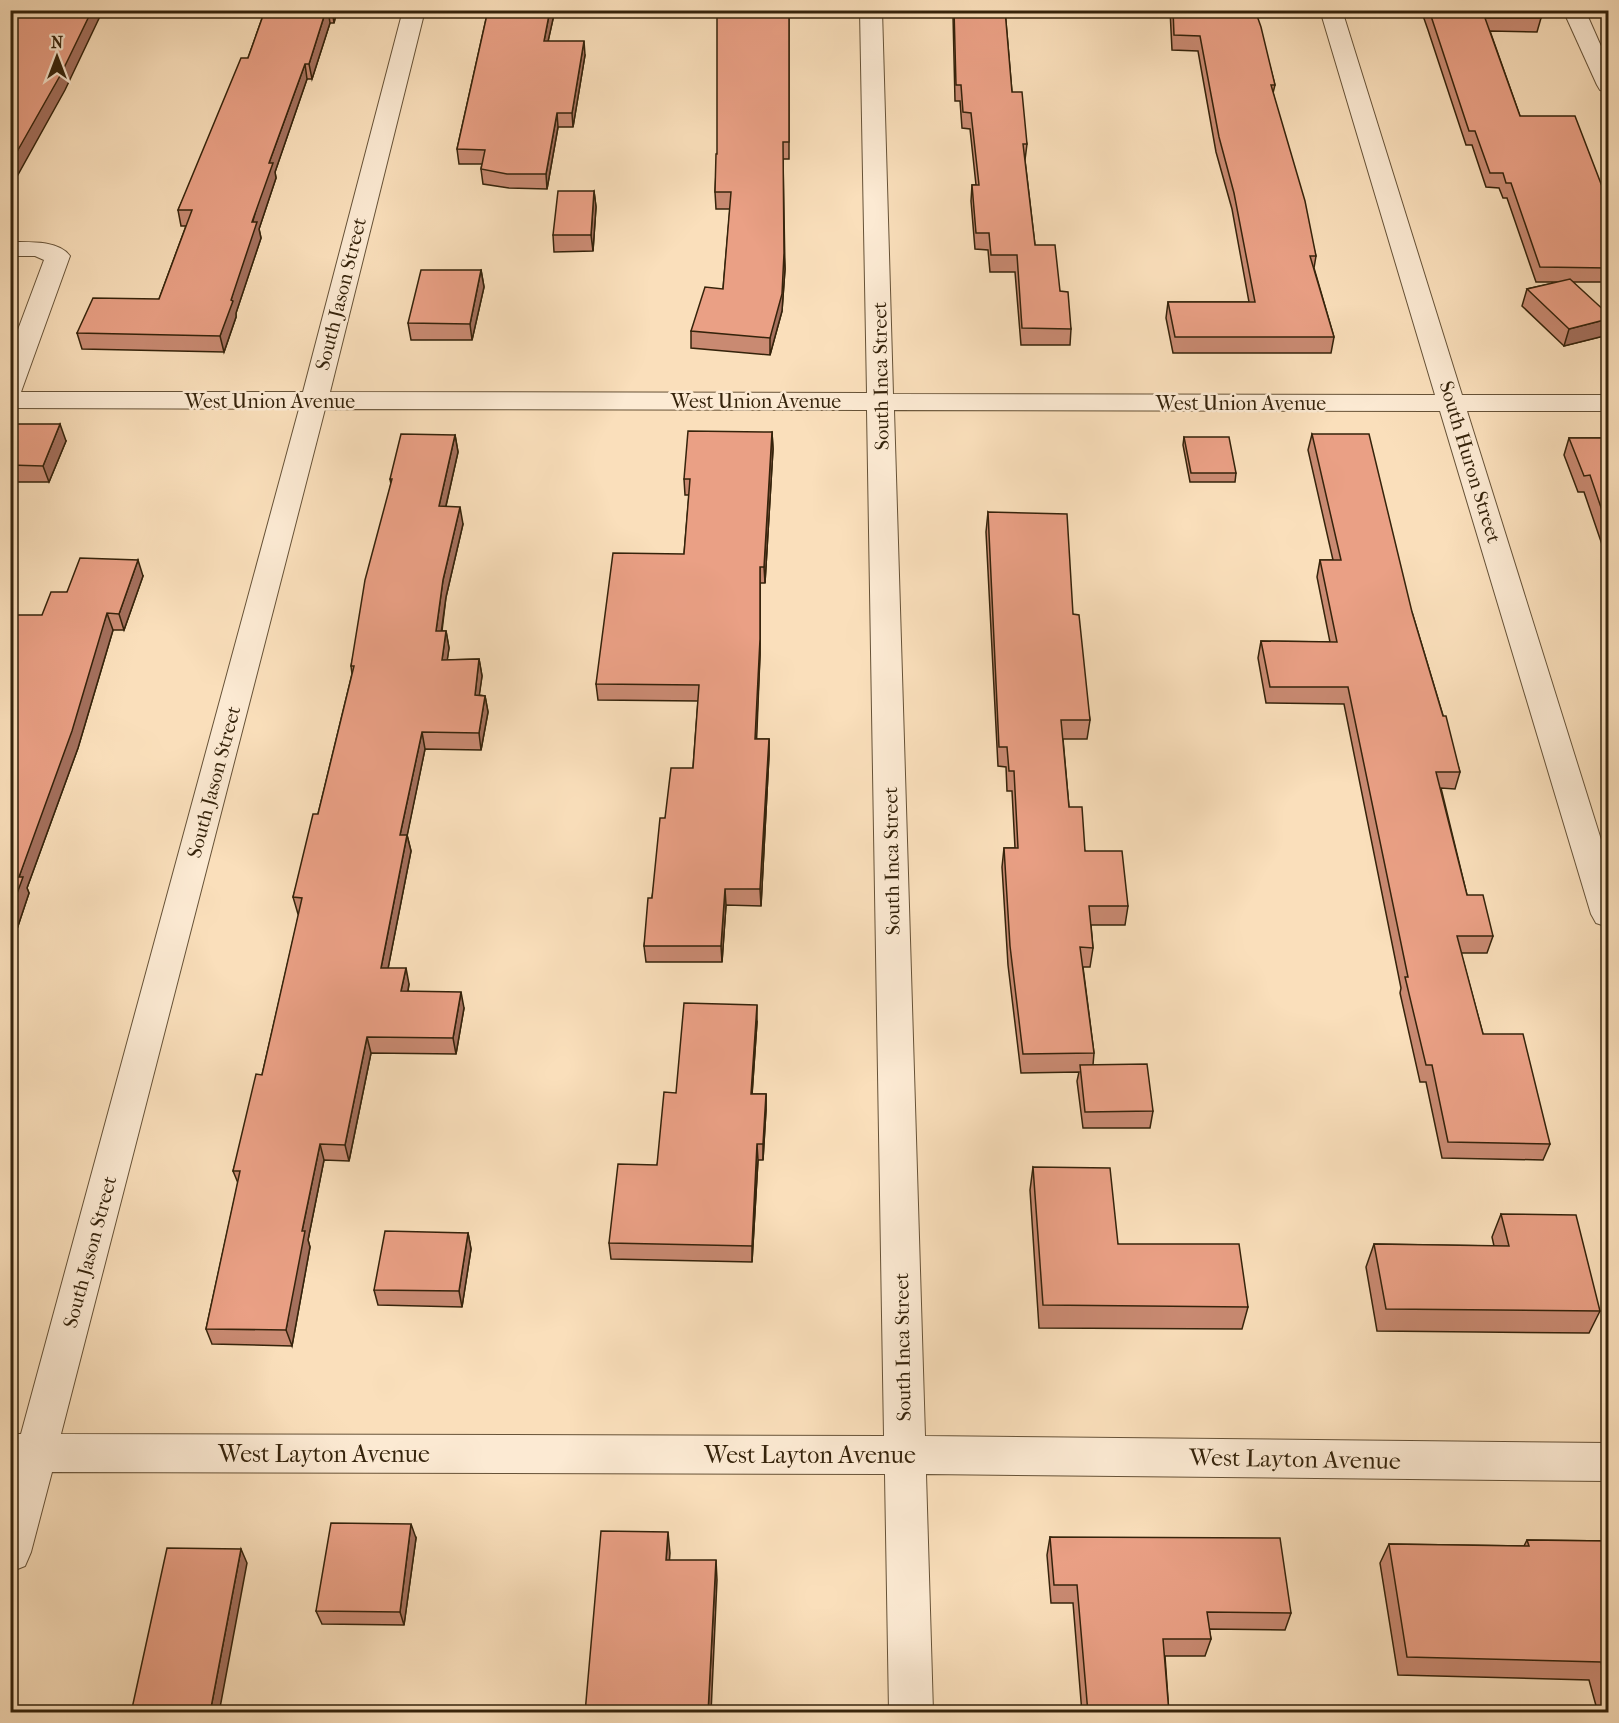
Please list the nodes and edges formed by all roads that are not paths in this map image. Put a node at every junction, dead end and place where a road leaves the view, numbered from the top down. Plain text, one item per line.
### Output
1 (414, 10) edge
2 (871, 10) edge
3 (1331, 10) edge
4 (1575, 10) edge
5 (1608, 85) edge
6 (10, 249) edge
7 (10, 388) edge
8 (10, 400) edge
9 (314, 401) junction
10 (882, 402) junction
11 (1452, 403) junction
12 (1608, 403) edge
13 (1608, 914) edge
14 (24, 1453) edge
15 (905, 1455) junction
16 (1608, 1462) edge
17 (10, 1552) edge
18 (911, 1713) edge

1 - 9 street, South Jason Street
2 - 10 street, South Inca Street
3 - 11 street, South Huron Street
4 - 5 street
6 - 7 street
8 - 9 street, West Union Avenue
9 - 10 street, West Union Avenue
9 - 14 street, South Jason Street
10 - 11 street, West Union Avenue
10 - 15 street, South Inca Street
11 - 12 street, West Union Avenue
11 - 13 street, South Huron Street
14 - 15 street, West Layton Avenue
14 - 17 street, South Jason Street
15 - 16 street, West Layton Avenue
15 - 18 street, South Inca Street

